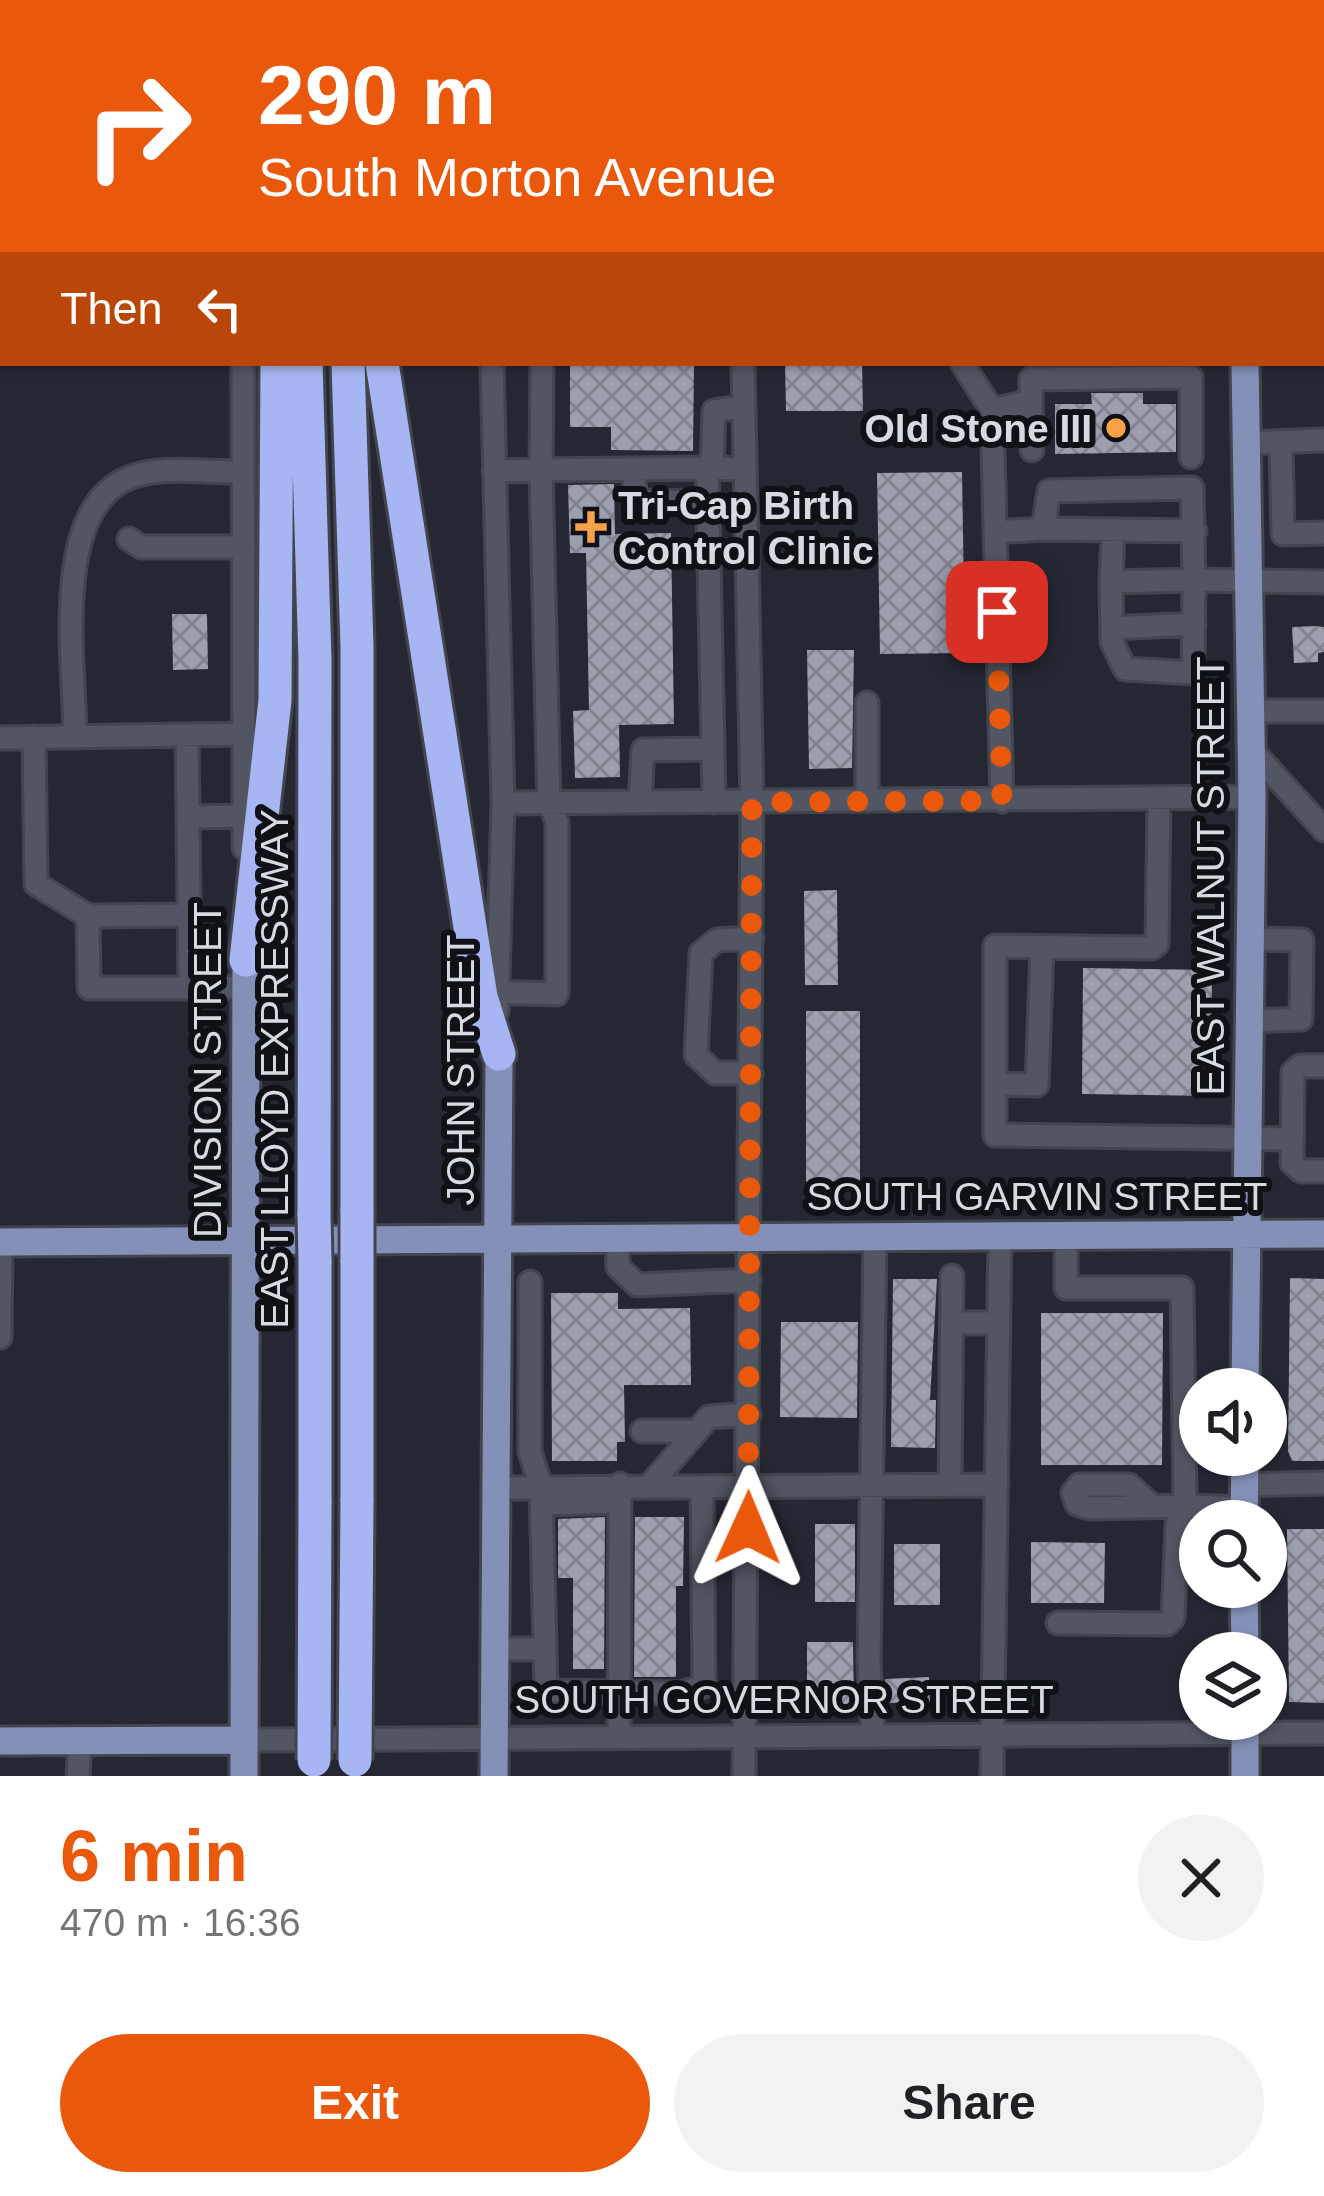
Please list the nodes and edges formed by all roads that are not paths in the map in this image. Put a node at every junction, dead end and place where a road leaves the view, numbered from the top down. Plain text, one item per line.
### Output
1 (243, 366) edge
2 (278, 366) edge
3 (306, 366) edge
4 (348, 366) edge
5 (382, 366) edge
6 (492, 366) edge
7 (542, 366) edge
8 (743, 366) edge
9 (964, 366) edge
10 (1245, 366) edge
11 (1083, 371) edge
12 (1031, 400) junction
13 (987, 402) junction
14 (743, 406) junction
15 (1324, 440) edge
16 (1282, 442) junction
17 (1246, 443) junction
18 (1032, 450) dead end
19 (1191, 457) dead end
20 (709, 468) junction
21 (634, 469) junction
22 (541, 470) junction
23 (745, 470) junction
24 (494, 471) junction
25 (243, 472) junction
26 (708, 502) junction
27 (1042, 529) junction
28 (1195, 531) junction
29 (995, 532) junction
30 (1113, 533) junction
31 (1324, 533) edge
32 (129, 539) dead end
33 (244, 547) junction
34 (1194, 580) junction
35 (1111, 582) junction
36 (1247, 582) junction
37 (1324, 582) edge
38 (1194, 624) junction
39 (1112, 628) junction
40 (867, 703) dead end
41 (1249, 711) junction
42 (1324, 712) edge
43 (244, 734) junction
44 (187, 735) junction
45 (75, 736) junction
46 (0, 737) edge
47 (34, 737) junction
48 (1250, 748) junction
49 (713, 749) junction
50 (1252, 797) junction
51 (1159, 799) junction
52 (866, 801) junction
53 (1002, 801) junction
54 (640, 802) junction
55 (714, 802) junction
56 (752, 802) junction
57 (503, 803) junction
58 (549, 803) junction
59 (244, 816) junction
60 (188, 818) junction
61 (1324, 829) edge
62 (189, 915) junction
63 (88, 916) junction
64 (752, 938) junction
65 (1251, 939) junction
66 (1313, 940) edge
67 (1042, 947) junction
68 (246, 974) junction
69 (190, 988) junction
70 (496, 992) junction
71 (1040, 992) junction
72 (995, 993) junction
73 (1312, 1020) edge
74 (1250, 1021) junction
75 (499, 1054) junction
76 (1324, 1066) edge
77 (751, 1072) junction
78 (995, 1084) junction
79 (1249, 1138) junction
80 (1292, 1138) junction
81 (1324, 1171) edge
82 (1248, 1234) junction
83 (1324, 1234) edge
84 (1000, 1235) junction
85 (1066, 1235) junction
86 (617, 1236) junction
87 (875, 1236) junction
88 (749, 1237) junction
89 (498, 1238) junction
90 (246, 1240) junction
91 (1, 1242) edge
92 (952, 1276) dead end
93 (749, 1280) junction
94 (530, 1282) dead end
95 (952, 1322) junction
96 (999, 1323) junction
97 (0, 1337) edge
98 (497, 1364) junction
99 (530, 1364) junction
100 (1245, 1368) edge
101 (748, 1414) junction
102 (642, 1431) dead end
103 (697, 1431) junction
104 (1324, 1483) edge
105 (650, 1485) junction
106 (874, 1485) junction
107 (950, 1485) junction
108 (997, 1485) junction
109 (702, 1486) junction
110 (748, 1487) junction
111 (497, 1488) junction
112 (620, 1493) junction
113 (542, 1496) junction
114 (1185, 1500) edge
115 (1259, 1500) edge
116 (1151, 1504) dead end
117 (1179, 1506) edge
118 (1179, 1520) edge
119 (1058, 1623) dead end
120 (495, 1649) junction
121 (545, 1649) junction
122 (618, 1690) junction
123 (1179, 1728) edge
124 (1287, 1730) edge
125 (992, 1733) junction
126 (1324, 1733) edge
127 (873, 1734) junction
128 (619, 1736) junction
129 (745, 1736) junction
130 (494, 1737) junction
131 (244, 1740) junction
132 (1245, 1740) edge
133 (80, 1741) junction
134 (0, 1742) edge
135 (314, 1768) edge
136 (355, 1768) edge
137 (78, 1776) edge
138 (244, 1776) edge
139 (494, 1776) edge
140 (744, 1776) edge
141 (992, 1776) edge
142 (1245, 1776) edge

1 - 25 street, DIVISION STREET
2 - 68 highway
3 - 135 highway, EAST LLOYD EXPRESSWAY, bridge
4 - 136 highway, bridge
5 - 75 highway
6 - 24 street, JOHN STREET
7 - 22 street
8 - 14 street
9 - 13 street
10 - 17 main road, EAST WALNUT STREET
11 - 12 street
11 - 19 street
12 - 13 street
12 - 18 street
13 - 29 street
14 - 20 street
14 - 23 street
15 - 16 street
16 - 17 street
16 - 31 street
17 - 36 main road, EAST WALNUT STREET
20 - 21 street
20 - 23 street
20 - 26 street
21 - 22 street
21 - 26 street
22 - 24 street
22 - 58 street
23 - 56 street
24 - 57 street, JOHN STREET
25 - 33 street, DIVISION STREET
25 - 45 street
26 - 49 street
27 - 28 street
27 - 29 street
27 - 30 street
28 - 30 street
28 - 34 street
29 - 53 street
30 - 35 street
32 - 33 street
33 - 43 street, DIVISION STREET
34 - 35 street
34 - 36 street
34 - 38 street
35 - 39 street
36 - 37 street
36 - 41 main road, EAST WALNUT STREET
38 - 39 street
38 - 39 street
40 - 52 street
41 - 42 street
41 - 48 main road, EAST WALNUT STREET
43 - 44 street
43 - 59 street, DIVISION STREET
44 - 45 street
44 - 60 street
45 - 47 street
46 - 47 street
47 - 63 street
48 - 50 main road, EAST WALNUT STREET
48 - 61 street
49 - 54 street
49 - 55 street
50 - 51 street
50 - 65 main road, EAST WALNUT STREET
51 - 53 street
51 - 67 street
52 - 53 street
52 - 56 street
54 - 55 street
54 - 58 street
55 - 56 street
56 - 64 street
57 - 58 street
57 - 70 street, JOHN STREET
58 - 70 street
59 - 60 street
59 - 68 street, DIVISION STREET
60 - 62 street
62 - 63 street
62 - 69 street
63 - 69 street
64 - 77 street
64 - 77 street
65 - 66 street
65 - 74 main road, EAST WALNUT STREET
66 - 73 street
67 - 71 street
67 - 72 street
68 - 69 street
68 - 90 main road, DIVISION STREET
70 - 75 street, JOHN STREET
71 - 72 street
71 - 78 street
72 - 78 street
73 - 74 street
74 - 79 main road, EAST WALNUT STREET
75 - 89 main road, JOHN STREET
76 - 80 street
77 - 88 street
78 - 79 street
79 - 80 street
79 - 82 main road, EAST WALNUT STREET
80 - 81 street
82 - 83 main road, SOUTH GARVIN STREET
82 - 85 main road, SOUTH GARVIN STREET
82 - 100 main road, EAST WALNUT STREET
84 - 85 main road, SOUTH GARVIN STREET
84 - 87 main road, SOUTH GARVIN STREET
84 - 96 street
85 - 114 street
86 - 88 main road, SOUTH GARVIN STREET
86 - 89 main road, SOUTH GARVIN STREET
86 - 93 street
87 - 88 main road, SOUTH GARVIN STREET
87 - 106 street
88 - 93 street
89 - 90 main road, SOUTH GARVIN STREET
89 - 98 main road, JOHN STREET
90 - 91 main road, SOUTH GARVIN STREET
90 - 131 main road, DIVISION STREET
91 - 97 street
92 - 95 street
93 - 101 street
94 - 99 street
95 - 96 street
95 - 107 street
96 - 108 street
98 - 99 street
98 - 111 main road, JOHN STREET
99 - 113 street
101 - 103 street
101 - 110 street
102 - 103 street
103 - 105 street
104 - 115 street
105 - 109 street
105 - 112 street
106 - 107 street
106 - 110 street
106 - 127 street
107 - 108 street
108 - 125 street
109 - 110 street
109 - 122 street
110 - 129 street
111 - 113 street
111 - 120 main road, JOHN STREET
112 - 113 street
112 - 122 street
113 - 121 street
116 - 117 street
118 - 119 street
120 - 121 street
120 - 130 main road, JOHN STREET
121 - 122 street
122 - 128 street
123 - 125 street, SOUTH GOVERNOR STREET
124 - 126 street, SOUTH GOVERNOR STREET
125 - 127 street, SOUTH GOVERNOR STREET
125 - 141 street
127 - 129 street, SOUTH GOVERNOR STREET
128 - 129 street, SOUTH GOVERNOR STREET
128 - 130 street, SOUTH GOVERNOR STREET
129 - 140 street
130 - 131 street, SOUTH GOVERNOR STREET
130 - 139 main road, JOHN STREET
131 - 133 main road
131 - 138 main road, DIVISION STREET
132 - 142 main road
133 - 134 main road
133 - 137 street

